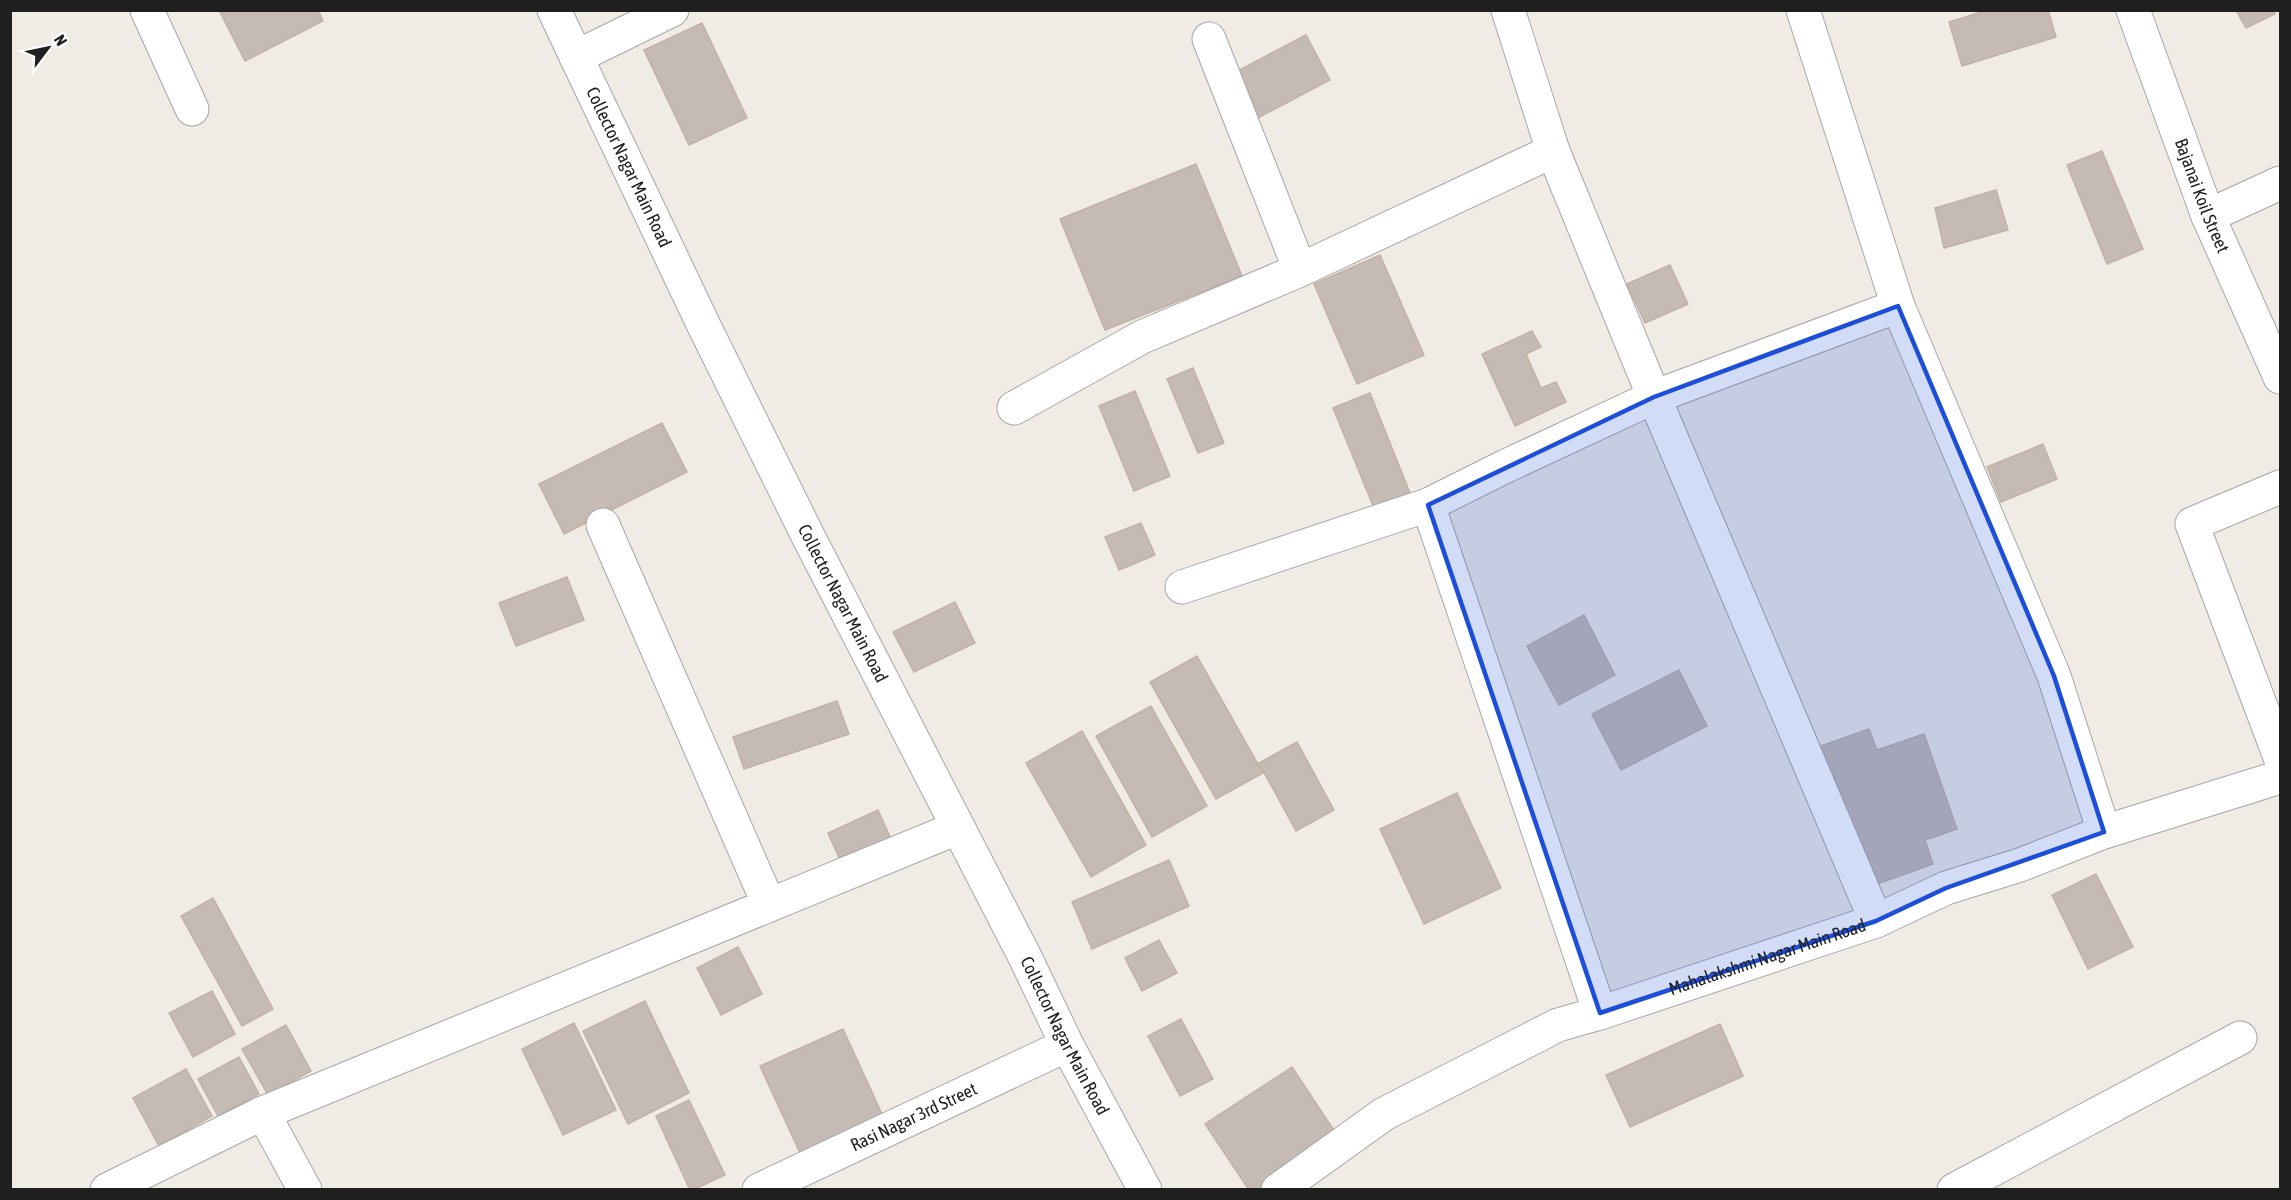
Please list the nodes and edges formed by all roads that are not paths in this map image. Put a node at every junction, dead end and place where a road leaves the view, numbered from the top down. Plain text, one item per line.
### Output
1 (147, 10) edge
2 (554, 10) edge
3 (672, 10) edge
4 (1508, 10) edge
5 (1803, 10) edge
6 (2133, 10) edge
7 (1209, 39) dead end
8 (576, 57) junction
9 (192, 109) dead end
10 (1553, 151) junction
11 (2280, 183) edge
12 (2208, 216) junction
13 (1300, 270) junction
14 (1898, 306) junction
15 (2280, 376) edge
16 (1654, 397) junction
17 (1014, 408) dead end
18 (2280, 487) edge
19 (1428, 505) junction
20 (603, 525) dead end
21 (1182, 587) dead end
22 (2280, 757) edge
23 (2280, 777) edge
24 (957, 828) junction
25 (2104, 832) junction
26 (769, 905) junction
27 (1876, 921) junction
28 (1600, 1013) junction
29 (2240, 1038) dead end
30 (1067, 1045) junction
31 (263, 1113) junction
32 (107, 1190) edge
33 (305, 1190) edge
34 (759, 1190) edge
35 (1145, 1190) edge
36 (1278, 1190) edge
37 (1954, 1190) edge

1 - 9 street
2 - 8 street, Collector Nagar Main Road
3 - 8 street
4 - 10 street
5 - 14 street
6 - 12 street, Bajanai Koil Street
7 - 13 street
8 - 24 street, Collector Nagar Main Road
10 - 13 street
10 - 16 street
11 - 12 street
12 - 15 street, Bajanai Koil Street
13 - 17 street
14 - 16 street
14 - 25 street
16 - 19 street
16 - 27 street
18 - 22 street
19 - 21 street
19 - 28 street
20 - 26 street
23 - 25 street, Mahalakshmi Nagar Main Road
24 - 26 street
24 - 30 street, Collector Nagar Main Road
25 - 27 street, Mahalakshmi Nagar Main Road
26 - 31 street
27 - 28 street, Mahalakshmi Nagar Main Road
28 - 36 street, Mahalakshmi Nagar Main Road
29 - 37 street
30 - 34 street, Rasi Nagar 3rd Street
30 - 35 street, Collector Nagar Main Road
31 - 32 street
31 - 33 street

